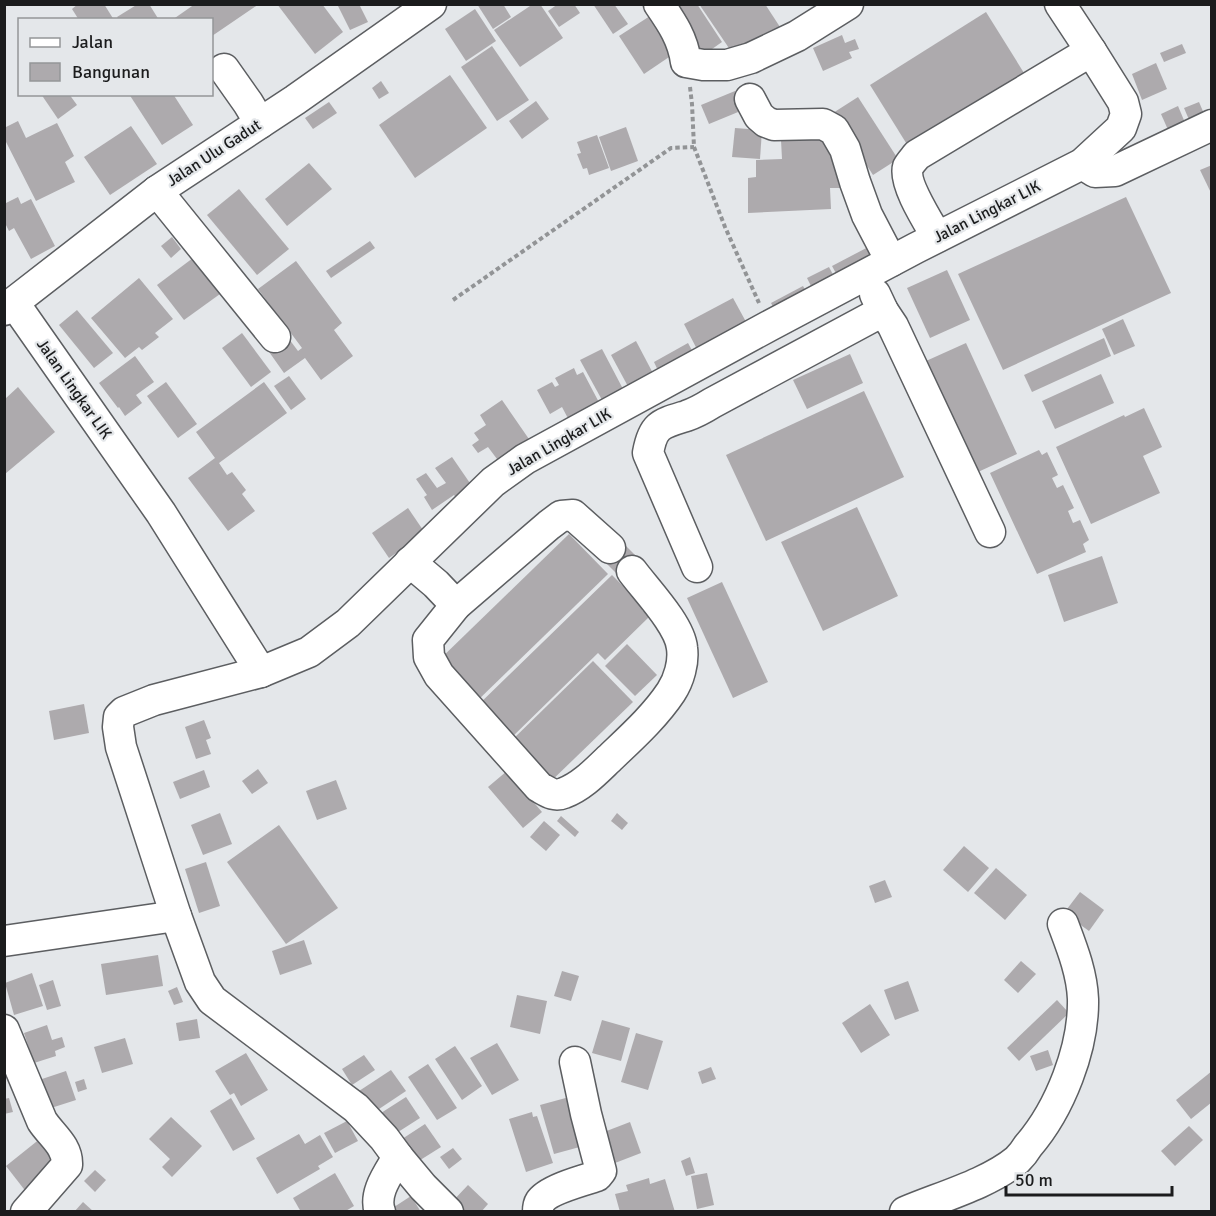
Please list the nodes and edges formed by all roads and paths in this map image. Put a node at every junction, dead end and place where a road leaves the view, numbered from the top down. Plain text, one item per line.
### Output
1 (431, 4) edge
2 (659, 4) edge
3 (848, 4) edge
4 (1060, 4) edge
5 (1091, 51) junction
6 (686, 62) junction
7 (224, 69) dead end
8 (750, 99) dead end
9 (260, 123) junction
10 (1212, 125) edge
11 (694, 147) junction
12 (1082, 165) junction
13 (158, 191) junction
14 (937, 237) junction
15 (878, 268) junction
16 (453, 300) dead end
17 (9, 306) edge
18 (884, 311) junction
19 (769, 326) junction
20 (275, 338) dead end
21 (990, 532) dead end
22 (610, 548) dead end
23 (410, 562) junction
24 (697, 567) dead end
25 (632, 571) dead end
26 (456, 605) junction
27 (261, 672) junction
28 (176, 916) junction
29 (1063, 924) dead end
30 (11, 942) edge
31 (4, 1030) edge
32 (575, 1062) dead end
33 (398, 1157) junction
34 (26, 1212) edge
35 (380, 1212) edge
36 (448, 1212) edge
37 (538, 1212) edge
38 (905, 1212) edge

1 - 9 street, Jalan Ulu Gadut
2 - 6 street
3 - 6 street
4 - 5 street, Jalan Lingkar LIK
5 - 12 street, Jalan Lingkar LIK
5 - 14 street
6 - 11 path
7 - 9 street
8 - 15 street
9 - 13 street, Jalan Ulu Gadut
10 - 12 street
11 - 16 path
11 - 19 path
12 - 14 street, Jalan Lingkar LIK
13 - 17 street, Jalan Ulu Gadut
13 - 20 street
14 - 15 street, Jalan Lingkar LIK
15 - 18 street
15 - 19 street, Jalan Lingkar LIK
17 - 27 street, Jalan Lingkar LIK
18 - 21 street
18 - 24 street
19 - 23 street, Jalan Lingkar LIK
22 - 26 street
23 - 26 street
23 - 27 street, Jalan Lingkar LIK
25 - 26 street
27 - 28 street
28 - 30 street
28 - 33 street
29 - 38 street
31 - 34 street
32 - 37 street
33 - 35 street
33 - 36 street

